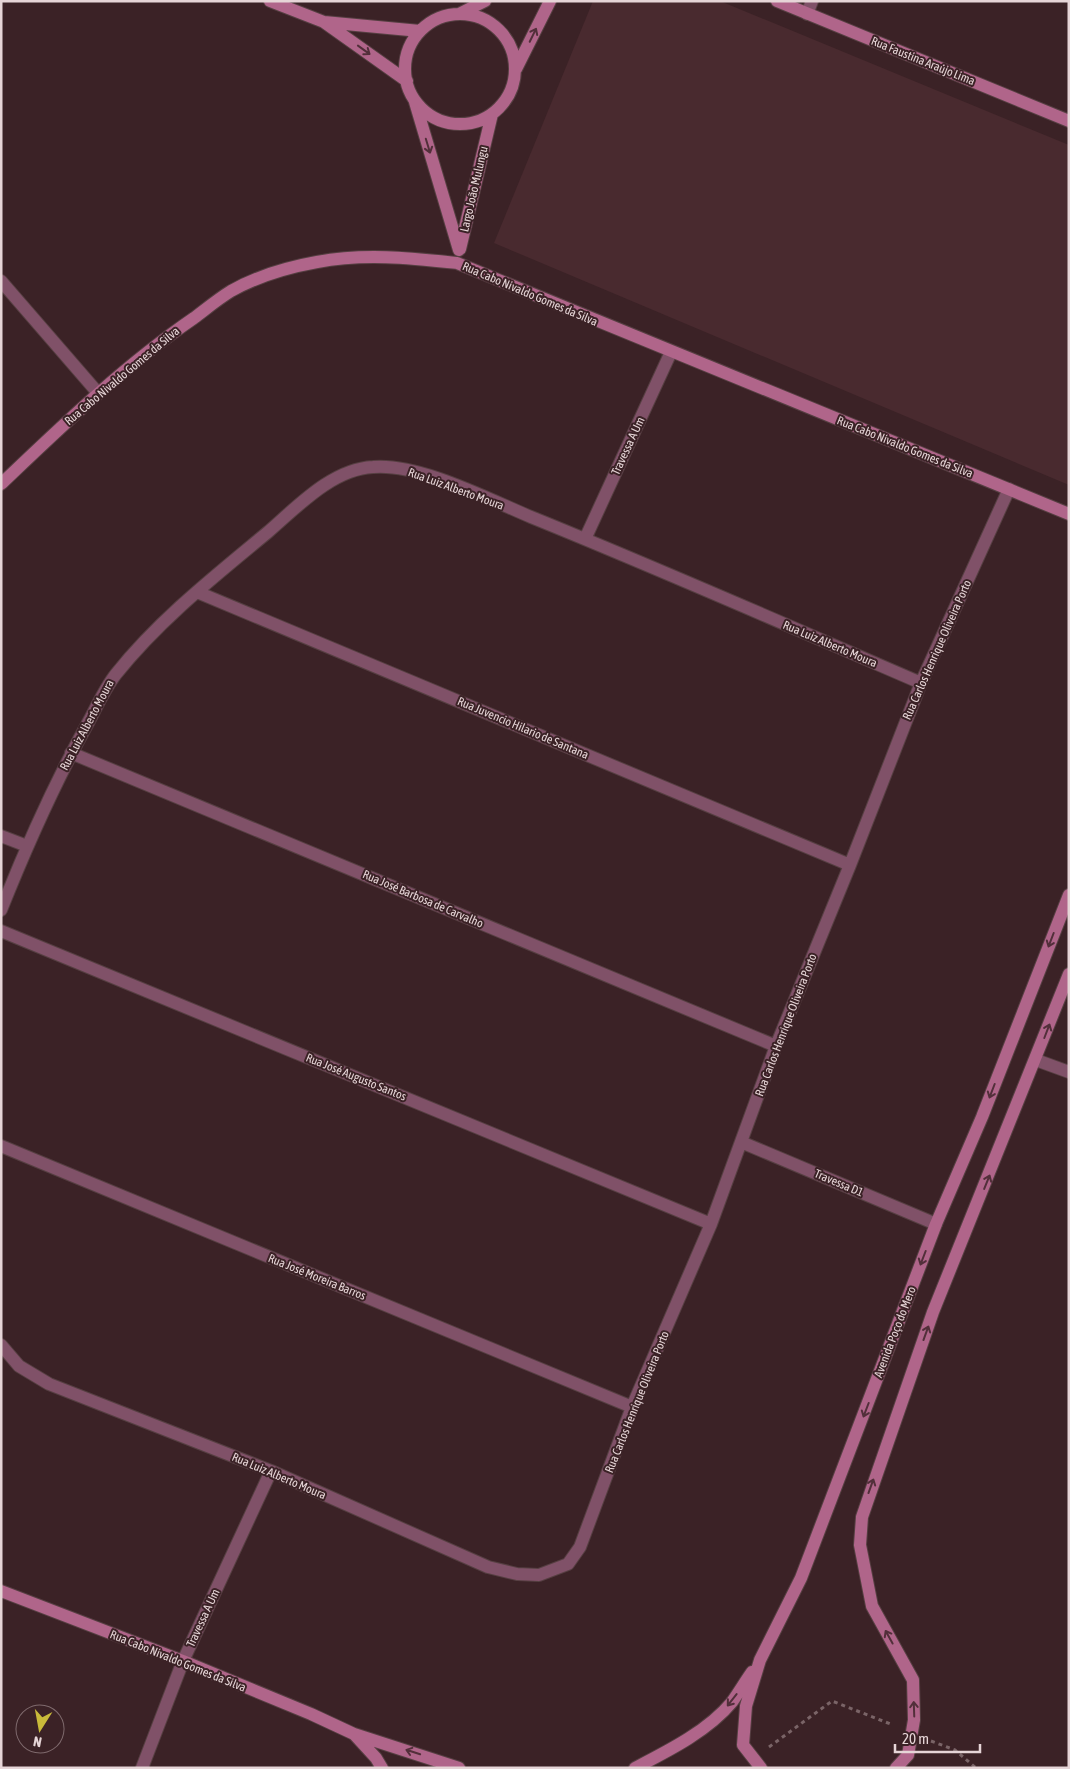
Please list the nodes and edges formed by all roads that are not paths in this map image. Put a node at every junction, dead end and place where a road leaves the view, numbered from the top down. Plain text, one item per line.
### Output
1 (270, 1) edge
2 (485, 1) edge
3 (550, 1) edge
4 (777, 1) edge
5 (812, 1) edge
6 (459, 14) junction
7 (807, 14) junction
8 (324, 22) junction
9 (420, 31) junction
10 (516, 69) junction
11 (407, 81) junction
12 (414, 99) junction
13 (492, 114) junction
14 (1069, 121) edge
15 (459, 250) junction
16 (457, 263) junction
17 (1, 281) edge
18 (671, 352) junction
19 (98, 393) junction
20 (1, 484) edge
21 (1010, 488) junction
22 (1069, 514) edge
23 (585, 539) junction
24 (197, 592) junction
25 (921, 683) junction
26 (71, 752) junction
27 (1, 836) edge
28 (27, 846) junction
29 (850, 865) junction
30 (1069, 895) edge
31 (1, 910) edge
32 (1, 931) edge
33 (1069, 974) edge
34 (776, 1046) junction
35 (1036, 1060) junction
36 (1069, 1072) edge
37 (742, 1142) junction
38 (1, 1146) edge
39 (711, 1224) junction
40 (936, 1224) junction
41 (1, 1345) edge
42 (632, 1407) junction
43 (270, 1471) junction
44 (568, 1564) joint
45 (1, 1592) edge
46 (760, 1660) junction
47 (183, 1662) junction
48 (354, 1734) junction
49 (757, 1763) edge
50 (142, 1768) edge
51 (382, 1768) edge
52 (459, 1768) edge
53 (635, 1768) edge
54 (896, 1768) edge

1 - 8 street
2 - 6 street
10 -> 3 street
4 - 7 street, Rua Faustina Araújo Lima
5 - 7 street
6 - 9 street
6 - 10 street
7 - 14 street, Rua Faustina Araújo Lima
8 - 9 street
8 -> 11 street
9 - 11 street
10 - 13 street
11 - 12 street
12 - 13 street
12 -> 15 street
13 - 15 street, Largo João Mulungu
15 - 16 street, Largo João Mulungu
16 - 18 street, Rua Cabo Nivaldo Gomes da Silva
16 - 19 street, Rua Cabo Nivaldo Gomes da Silva
17 - 19 street
18 - 21 street, Rua Cabo Nivaldo Gomes da Silva
18 - 23 street, Travessa A Um
19 - 20 street, Rua Cabo Nivaldo Gomes da Silva
21 - 22 street, Rua Cabo Nivaldo Gomes da Silva
21 - 25 street, Rua Carlos Henrique Oliveira Porto
23 - 24 street, Rua Luiz Alberto Moura
23 - 25 street, Rua Luiz Alberto Moura
24 - 26 street, Rua Luiz Alberto Moura
24 - 29 street, Rua Juvencio Hilario de Santana
25 - 29 street, Rua Carlos Henrique Oliveira Porto
26 - 28 street, Rua Luiz Alberto Moura
26 - 34 street, Rua José Barbosa de Carvalho
27 - 28 street
28 - 31 street, Rua Luiz Alberto Moura
29 - 34 street, Rua Carlos Henrique Oliveira Porto
30 -> 40 street, Avenida Poço do Mero
32 - 39 street, Rua José Augusto Santos
35 -> 33 street
34 - 37 street, Rua Carlos Henrique Oliveira Porto
35 - 36 street
54 -> 35 street
37 - 39 street, Rua Carlos Henrique Oliveira Porto
37 - 40 street, Travessa D1
38 - 42 street, Rua José Moreira Barros
39 - 42 street, Rua Carlos Henrique Oliveira Porto
40 -> 46 street, Avenida Poço do Mero
41 - 43 street, Rua Luiz Alberto Moura
42 - 44 street, Rua Carlos Henrique Oliveira Porto
43 - 44 street, Rua Luiz Alberto Moura
43 - 47 street, Travessa A Um
45 - 47 street, Rua Cabo Nivaldo Gomes da Silva
46 - 49 street, Avenida Poço do Mero
46 -> 53 street
47 - 48 street, Rua Cabo Nivaldo Gomes da Silva
47 - 50 street, Travessa A Um
48 - 51 street, Rua Cabo Nivaldo Gomes da Silva
52 -> 48 street, Rua Cabo Nivaldo Gomes da Silva

